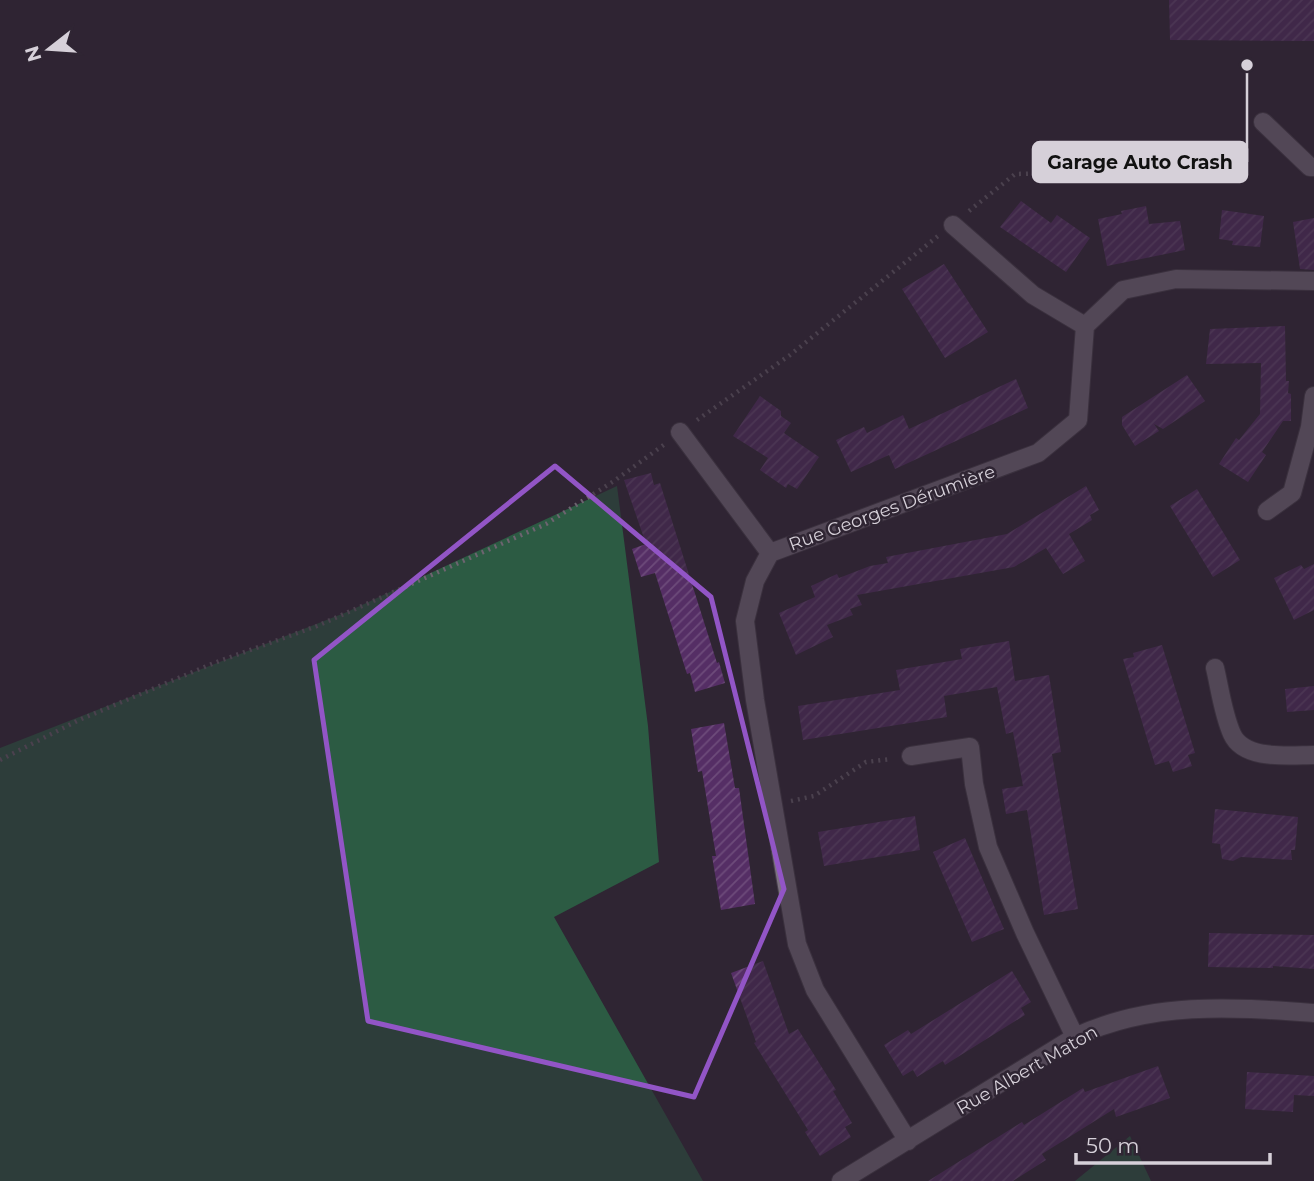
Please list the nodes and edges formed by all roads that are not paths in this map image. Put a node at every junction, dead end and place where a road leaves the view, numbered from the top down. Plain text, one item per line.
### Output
1 (1263, 122) dead end
2 (1314, 167) edge
3 (953, 225) road end
4 (1314, 281) edge
5 (1085, 326) junction
6 (1314, 396) edge
7 (681, 432) road end
8 (1267, 511) dead end
9 (770, 553) junction
10 (1215, 668) dead end
11 (1314, 755) edge
12 (911, 756) road end
13 (1314, 1013) edge
14 (1075, 1037) junction
15 (908, 1142) junction
16 (841, 1181) edge

1 - 2 street
3 - 5 street
4 - 5 street
5 - 9 street, Rue Georges Dérumière
6 - 8 street
7 - 9 street
9 - 15 street, Rue Georges Dérumière
10 - 11 street
12 - 14 street
13 - 14 street, Rue Albert Maton
14 - 15 street, Rue Albert Maton
15 - 16 street, Rue Albert Maton

